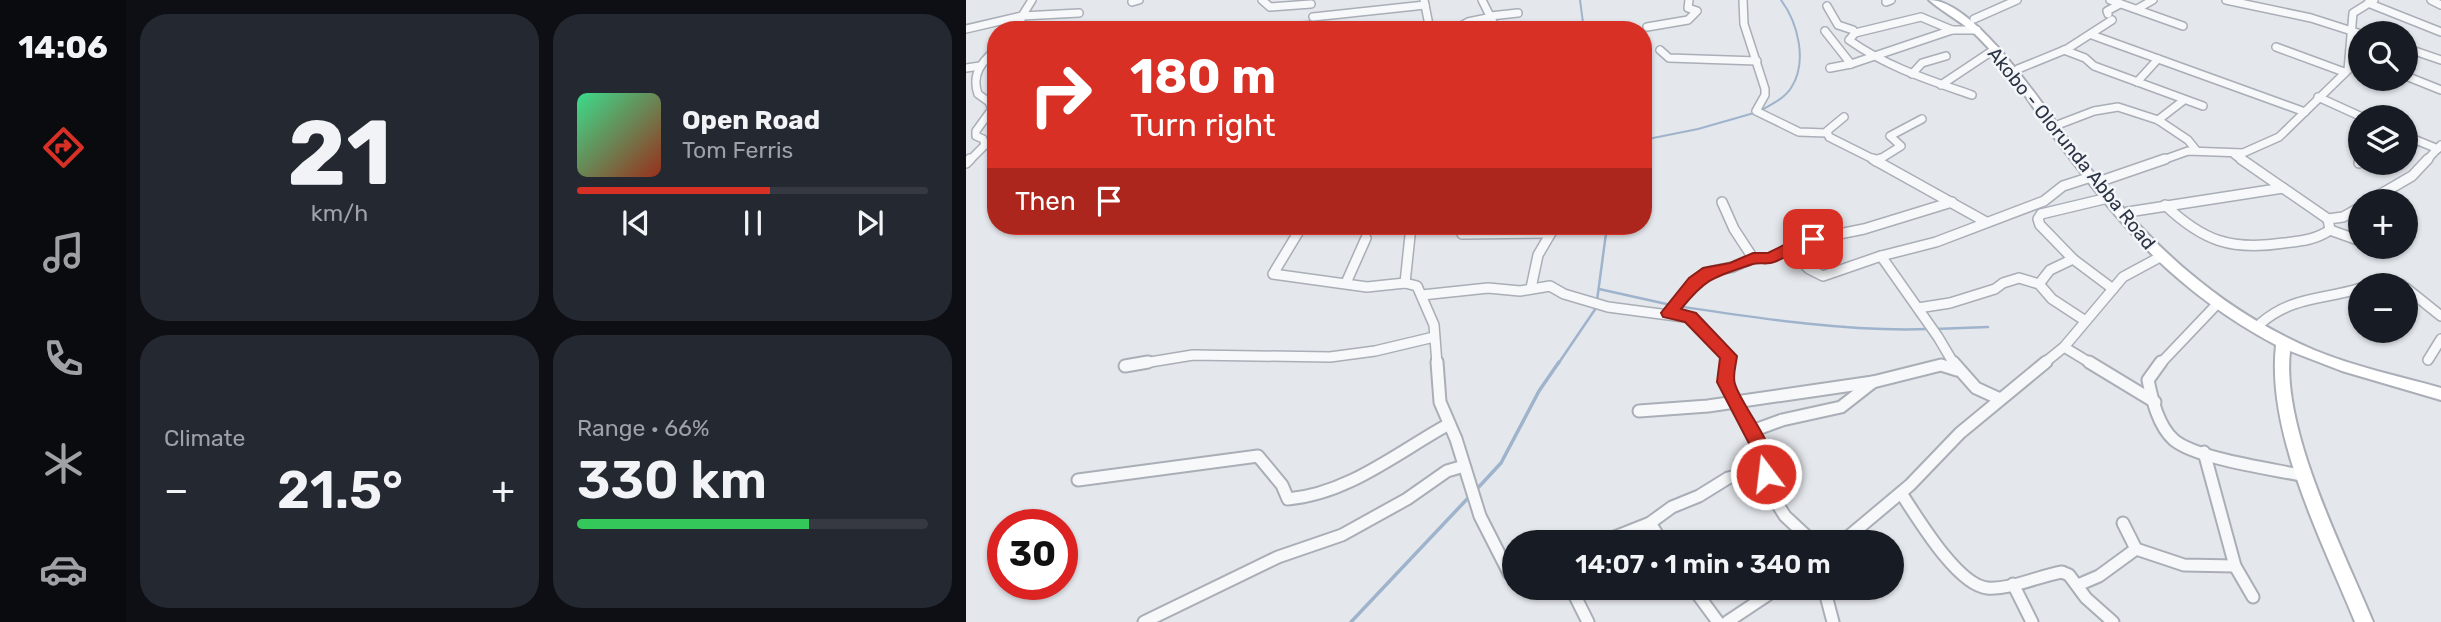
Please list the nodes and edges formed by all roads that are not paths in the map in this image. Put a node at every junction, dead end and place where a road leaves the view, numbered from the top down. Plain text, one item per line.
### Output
1 (1032, 0) edge
2 (1262, 0) edge
3 (1482, 0) edge
4 (1689, 0) edge
5 (1743, 0) edge
6 (1934, 0) edge
7 (1943, 0) edge
8 (2017, 0) edge
9 (2110, 0) edge
10 (2154, 0) edge
11 (2226, 0) edge
12 (2431, 0) edge
13 (2371, 1) edge
14 (1311, 2) edge
15 (1425, 2) edge
16 (2120, 4) junction
17 (2441, 5) edge
18 (1827, 6) dead end
19 (2137, 9) junction
20 (1079, 13) dead end
21 (1518, 13) dead end
22 (1021, 16) junction
23 (1491, 16) junction
24 (1000, 21) edge
25 (1020, 21) edge
26 (1314, 21) edge
27 (1323, 21) edge
28 (1428, 21) edge
29 (1472, 21) edge
30 (1493, 21) edge
31 (2355, 21) edge
32 (987, 24) edge
33 (1976, 24) junction
34 (1652, 26) edge
35 (2183, 26) dead end
36 (966, 29) edge
37 (2348, 29) edge
38 (1952, 30) junction
39 (1825, 31) dead end
40 (2441, 32) edge
41 (1855, 33) junction
42 (2092, 35) junction
43 (2276, 47) dead end
44 (1995, 49) junction
45 (1660, 50) dead end
46 (2064, 50) junction
47 (2418, 52) edge
48 (1946, 56) dead end
49 (1873, 57) junction
50 (987, 59) edge
51 (2158, 59) junction
52 (2441, 60) edge
53 (1757, 61) junction
54 (1851, 64) junction
55 (980, 66) junction
56 (966, 68) edge
57 (1830, 68) dead end
58 (2018, 69) junction
59 (2348, 70) edge
60 (2344, 72) junction
61 (1912, 74) junction
62 (2418, 81) edge
63 (2137, 82) junction
64 (1941, 85) junction
65 (2441, 90) edge
66 (1972, 95) dead end
67 (2318, 97) junction
68 (2184, 100) junction
69 (987, 101) edge
70 (2203, 106) dead end
71 (2348, 111) edge
72 (2305, 112) junction
73 (987, 115) edge
74 (1844, 117) dead end
75 (1922, 119) dead end
76 (2158, 120) junction
77 (2060, 124) junction
78 (1826, 133) junction
79 (2418, 140) edge
80 (2439, 147) edge
81 (2196, 150) junction
82 (2235, 155) junction
83 (1877, 161) junction
84 (966, 163) edge
85 (2097, 178) junction
86 (2283, 188) junction
87 (2390, 189) edge
88 (2108, 198) junction
89 (1722, 202) dead end
90 (1952, 202) junction
91 (2026, 205) junction
92 (2165, 205) junction
93 (2128, 212) junction
94 (2348, 214) edge
95 (2038, 219) junction
96 (2328, 219) junction
97 (1986, 222) junction
98 (2330, 230) junction
99 (1297, 235) edge
100 (1409, 235) edge
101 (1550, 235) edge
102 (2348, 236) edge
103 (1366, 238) dead end
104 (1790, 249) junction
105 (1881, 256) junction
106 (2160, 257) junction
107 (1753, 258) junction
108 (2073, 259) junction
109 (1346, 283) junction
110 (1405, 283) junction
111 (2039, 284) junction
112 (1531, 288) junction
113 (2113, 289) junction
114 (2348, 293) edge
115 (1422, 295) junction
116 (2418, 298) edge
117 (2219, 302) junction
118 (1918, 308) junction
119 (1669, 313) junction
120 (2441, 316) edge
121 (2084, 320) junction
122 (2262, 323) junction
123 (1434, 337) junction
124 (2441, 339) edge
125 (2284, 342) junction
126 (2064, 347) junction
127 (2428, 360) dead end
128 (1125, 366) dead end
129 (1957, 370) junction
130 (1873, 382) junction
131 (2441, 385) edge
132 (2441, 394) edge
133 (2000, 399) junction
134 (1736, 401) junction
135 (2155, 402) junction
136 (1639, 411) dead end
137 (1449, 424) junction
138 (1752, 431) junction
139 (2204, 453) junction
140 (1464, 466) junction
141 (1765, 468) junction
142 (2305, 476) junction
143 (1078, 480) dead end
144 (1901, 493) junction
145 (1650, 523) junction
146 (2123, 523) dead end
147 (1632, 530) edge
148 (1654, 530) edge
149 (1800, 530) edge
150 (1856, 530) edge
151 (2136, 549) junction
152 (1502, 559) edge
153 (2235, 566) junction
154 (2013, 584) junction
155 (2078, 585) junction
156 (2253, 597) dead end
157 (1577, 600) edge
158 (1702, 600) edge
159 (1760, 600) edge
160 (1827, 600) edge
161 (2105, 620) edge
162 (1144, 622) edge
163 (1588, 622) edge
164 (1718, 622) edge
165 (1727, 622) edge
166 (1833, 622) edge
167 (2032, 622) edge
168 (2364, 622) edge

1 - 22 street
2 - 14 street
3 - 23 street
4 - 34 street
5 - 53 street
6 - 33 main road, Akobo - Olorunda Abba Road
7 - 33 main road, Akobo - Olorunda Abba Road
8 - 33 street
9 - 16 street
10 - 19 street
11 - 37 street
12 - 17 street
13 - 31 street
13 - 40 street
14 - 26 street
15 - 27 street
15 - 28 street
16 - 19 street
16 - 42 street
18 - 41 street
19 - 35 street
20 - 22 street
21 - 23 street
22 - 24 street
22 - 25 street
23 - 29 street
23 - 30 street
32 - 36 street
33 - 38 street
33 - 44 main road, Akobo - Olorunda Abba Road
33 - 58 main road, Akobo - Olorunda Abba Road
38 - 41 street
38 - 49 street
39 - 54 street
41 - 49 street
42 - 46 street
42 - 51 street
43 - 60 street
44 - 64 street
44 - 85 main road, Akobo - Olorunda Abba Road
45 - 53 street
46 - 58 street
46 - 63 street
47 - 52 street
48 - 61 street
49 - 54 street
49 - 61 street
50 - 55 street
51 - 63 street
51 - 72 street
53 - 78 street
54 - 57 street
55 - 56 street
55 - 69 street
58 - 77 main road, Akobo - Olorunda Abba Road
59 - 60 street
60 - 67 street
61 - 64 street
62 - 65 street
63 - 68 street
64 - 66 street
67 - 71 street
67 - 72 street
68 - 70 street
68 - 76 street
72 - 82 street
73 - 84 street
74 - 78 street
75 - 83 street
76 - 77 street
76 - 81 street
77 - 85 main road, Akobo - Olorunda Abba Road
78 - 83 street
79 - 80 street
80 - 87 street
81 - 82 street
81 - 85 street
82 - 86 street
83 - 90 street
85 - 88 main road, Akobo - Olorunda Abba Road
85 - 91 street
85 - 93 main road, Akobo - Olorunda Abba Road
86 - 92 street
86 - 96 street
88 - 95 street
88 - 106 main road, Akobo - Olorunda Abba Road
89 - 107 street
90 - 97 street
90 - 104 street
91 - 95 street
91 - 97 street
92 - 93 street
92 - 98 street
93 - 122 main road, Akobo - Olorunda Abba Road
94 - 96 street
95 - 108 street
96 - 98 street
97 - 105 street
98 - 102 street
99 - 109 street
100 - 110 street
101 - 112 street
103 - 109 street
104 - 105 street
104 - 107 street
105 - 118 street
106 - 113 street
106 - 117 main road, Akobo - Olorunda Abba Road
107 - 119 street
108 - 111 street
108 - 113 street
109 - 110 street
110 - 115 street
111 - 118 street
111 - 121 street
112 - 115 street
112 - 119 street
113 - 121 street
114 - 122 street
115 - 123 street
116 - 120 street
117 - 125 main road, Akobo - Olorunda Abba Road
117 - 135 street
118 - 129 street
119 - 134 street
121 - 126 street
122 - 131 main road, Akobo - Olorunda Abba Road
123 - 128 street
123 - 137 street
124 - 127 street
125 - 132 main road, Akobo - Olorunda Abba Road
125 - 142 main road
126 - 133 street
126 - 135 street
129 - 130 street
129 - 133 street
130 - 134 street
130 - 138 street
133 - 144 street
134 - 136 street
134 - 138 street
135 - 139 street
137 - 140 street
137 - 143 street
138 - 141 street
139 - 142 street
139 - 153 street
140 - 152 street
140 - 162 street
141 - 145 street
141 - 149 street
142 - 168 main road
144 - 150 street
144 - 154 street
145 - 147 street
145 - 148 street
146 - 151 street
151 - 153 street
151 - 155 street
153 - 156 street
154 - 155 street
154 - 167 street
155 - 161 street
157 - 163 street
158 - 164 street
159 - 165 street
160 - 166 street

